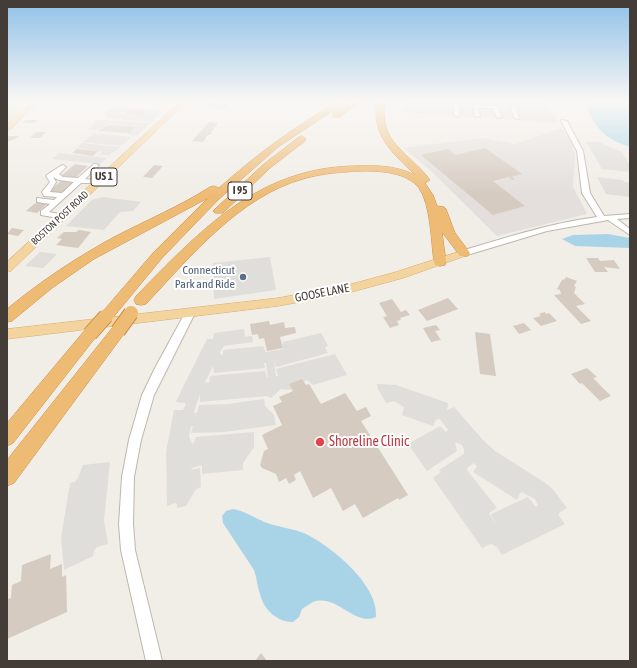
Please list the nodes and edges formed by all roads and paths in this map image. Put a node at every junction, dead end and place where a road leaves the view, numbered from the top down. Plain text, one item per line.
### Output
1 (150, 133) edge
2 (294, 133) edge
3 (308, 133) edge
4 (383, 133) edge
5 (570, 133) edge
6 (263, 156) junction
7 (96, 166) dead end
8 (63, 167) dead end
9 (55, 174) junction
10 (79, 180) junction
11 (98, 182) junction
12 (63, 195) junction
13 (40, 200) dead end
14 (55, 202) junction
15 (61, 216) junction
16 (630, 216) edge
17 (605, 217) junction
18 (630, 233) edge
19 (464, 253) junction
20 (440, 262) junction
21 (7, 268) edge
22 (141, 300) junction
23 (190, 313) junction
24 (7, 317) edge
25 (7, 334) edge
26 (7, 437) edge
27 (7, 476) edge
28 (154, 661) edge

1 - 11 main road, BOSTON POST ROAD / US 1
2 - 6 highway, I 95
3 - 22 highway, I 95
4 - 19 highway
5 - 17 street
6 - 24 highway
6 - 26 highway, I 95, bridge
7 - 10 street
8 - 9 street
9 - 10 street
9 - 12 street
10 - 11 street
10 - 12 street
11 - 15 main road, BOSTON POST ROAD / US 1
12 - 14 street
13 - 14 street
14 - 15 street
15 - 21 main road, BOSTON POST ROAD / US 1
16 - 17 street, GOOSE LANE
17 - 18 street
17 - 19 street, GOOSE LANE
19 - 20 main road, GOOSE LANE
20 - 22 highway
20 - 23 main road, GOOSE LANE
22 - 27 highway, I 95, bridge
23 - 25 main road, GOOSE LANE
23 - 28 street

